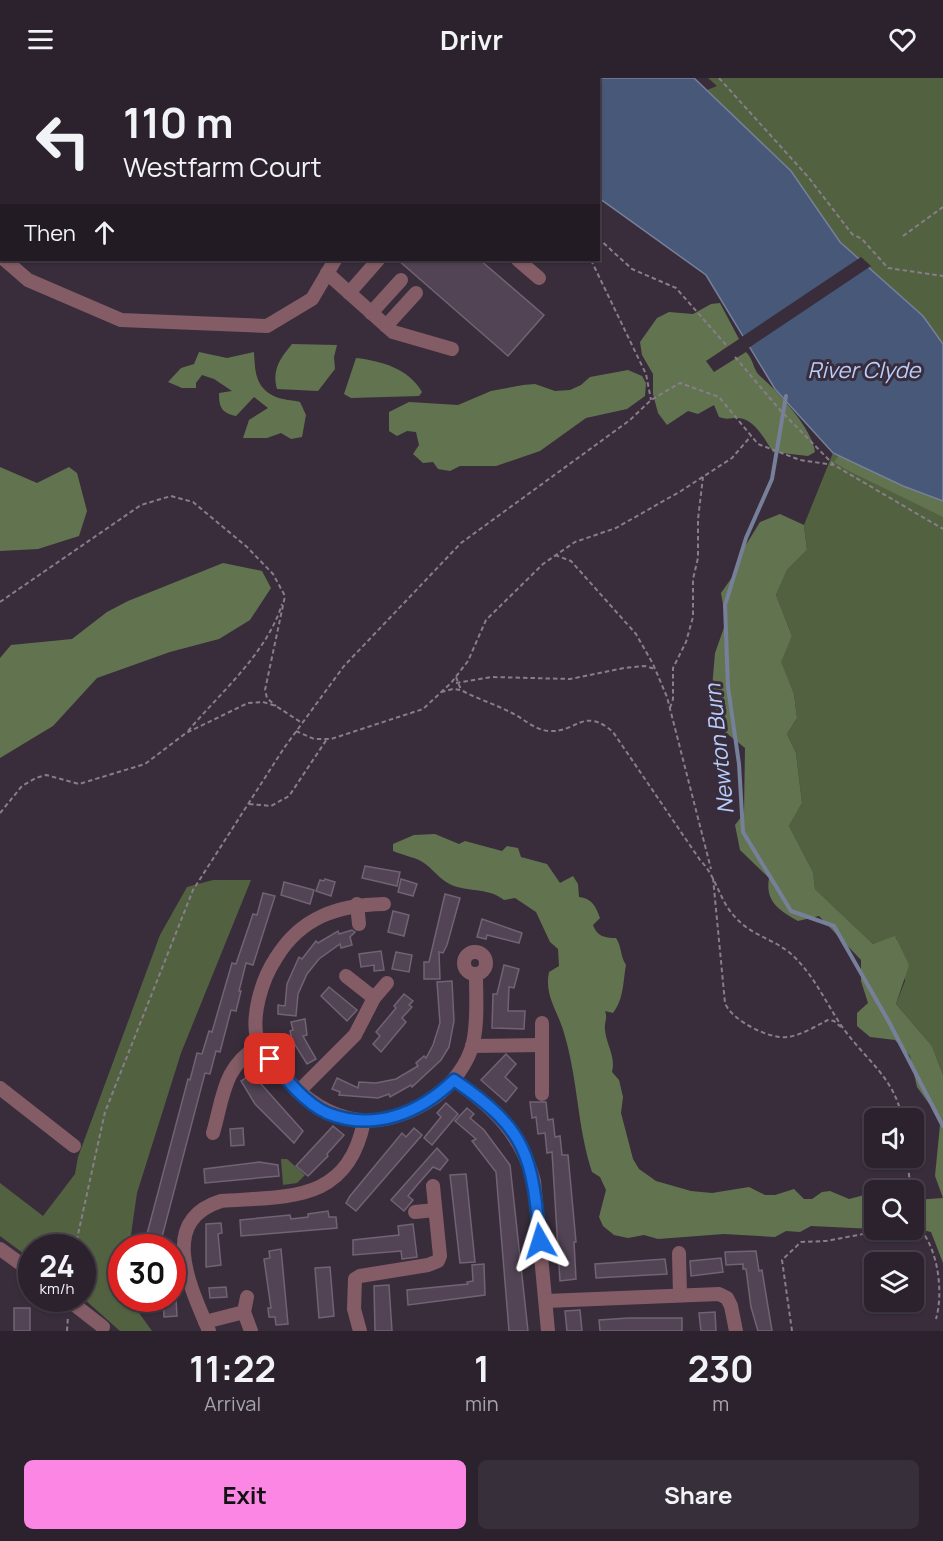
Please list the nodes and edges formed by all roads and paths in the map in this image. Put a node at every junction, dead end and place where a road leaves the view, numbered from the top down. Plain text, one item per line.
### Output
1 (720, 78) edge
2 (943, 207) edge
3 (903, 236) dead end
4 (600, 240) edge
5 (6, 261) edge
6 (335, 261) edge
7 (377, 261) edge
8 (519, 261) edge
9 (591, 261) edge
10 (327, 273) junction
11 (943, 277) edge
12 (540, 278) dead end
13 (401, 280) dead end
14 (349, 292) junction
15 (416, 293) dead end
16 (371, 313) junction
17 (386, 326) junction
18 (728, 346) dead end
19 (452, 349) dead end
20 (735, 357) dead end
21 (651, 400) junction
22 (752, 436) junction
23 (834, 465) junction
24 (703, 477) junction
25 (943, 529) edge
26 (555, 555) junction
27 (285, 596) junction
28 (0, 602) edge
29 (656, 669) junction
30 (456, 676) junction
31 (456, 683) junction
32 (461, 690) junction
33 (441, 692) junction
34 (276, 706) junction
35 (670, 709) junction
36 (303, 723) junction
37 (296, 731) junction
38 (186, 733) junction
39 (327, 739) junction
40 (248, 804) junction
41 (0, 813) edge
42 (711, 872) junction
43 (357, 904) junction
44 (384, 904) dead end
45 (358, 924) dead end
46 (476, 975) dead end
47 (346, 976) dead end
48 (387, 982) dead end
49 (374, 999) junction
50 (834, 1013) junction
51 (828, 1020) junction
52 (542, 1023) dead end
53 (843, 1029) junction
54 (259, 1045) junction
55 (540, 1045) junction
56 (472, 1046) junction
57 (454, 1080) junction
58 (0, 1088) edge
59 (298, 1092) junction
60 (542, 1094) dead end
61 (899, 1108) edge
62 (364, 1121) junction
63 (213, 1133) dead end
64 (74, 1146) dead end
65 (433, 1186) dead end
66 (435, 1210) junction
67 (415, 1212) dead end
68 (78, 1234) edge
69 (864, 1234) edge
70 (924, 1234) edge
71 (0, 1249) edge
72 (679, 1253) dead end
73 (18, 1262) edge
74 (680, 1296) junction
75 (247, 1297) dead end
76 (546, 1300) junction
77 (83, 1312) edge
78 (244, 1312) junction
79 (936, 1319) dead end
80 (207, 1326) edge
81 (105, 1329) edge
82 (251, 1331) edge
83 (360, 1331) edge
84 (548, 1331) edge
85 (736, 1331) edge
86 (792, 1331) edge

1 - 11 path
2 - 3 path
4 - 18 path
5 - 10 street
6 - 10 street
7 - 14 street
8 - 12 street
9 - 21 path
10 - 14 street
13 - 16 street
14 - 16 street
15 - 17 street
16 - 17 street
17 - 19 street
20 - 23 path
21 - 22 path
21 - 36 path
22 - 23 path
22 - 24 path
23 - 25 path
24 - 26 path
24 - 35 path
26 - 29 path
26 - 30 path
27 - 28 path
27 - 34 path
27 - 38 path
29 - 31 path
29 - 35 path
30 - 31 path
30 - 33 path
31 - 32 path
32 - 33 path
32 - 42 path
33 - 39 path
34 - 36 path
34 - 38 path
35 - 42 path
36 - 37 path
37 - 39 path
37 - 40 path
38 - 41 path
39 - 40 path
40 - 68 path
42 - 50 path
42 - 51 path
43 - 44 street
43 - 45 street
43 - 54 street
46 - 56 street
47 - 49 street
48 - 49 street
49 - 59 street
50 - 51 path
50 - 53 path
51 - 53 path
52 - 55 street
53 - 61 path
54 - 59 street
54 - 63 street
55 - 56 street
55 - 60 street
56 - 57 street
57 - 62 street
57 - 76 street
58 - 64 street
59 - 62 street
62 - 80 street
65 - 66 street
66 - 67 street
66 - 83 street
69 - 86 path
70 - 79 path
71 - 73 street
72 - 74 street
74 - 76 street
74 - 85 street
75 - 78 street
76 - 84 street
77 - 81 street, bridge
78 - 80 street
78 - 82 street

